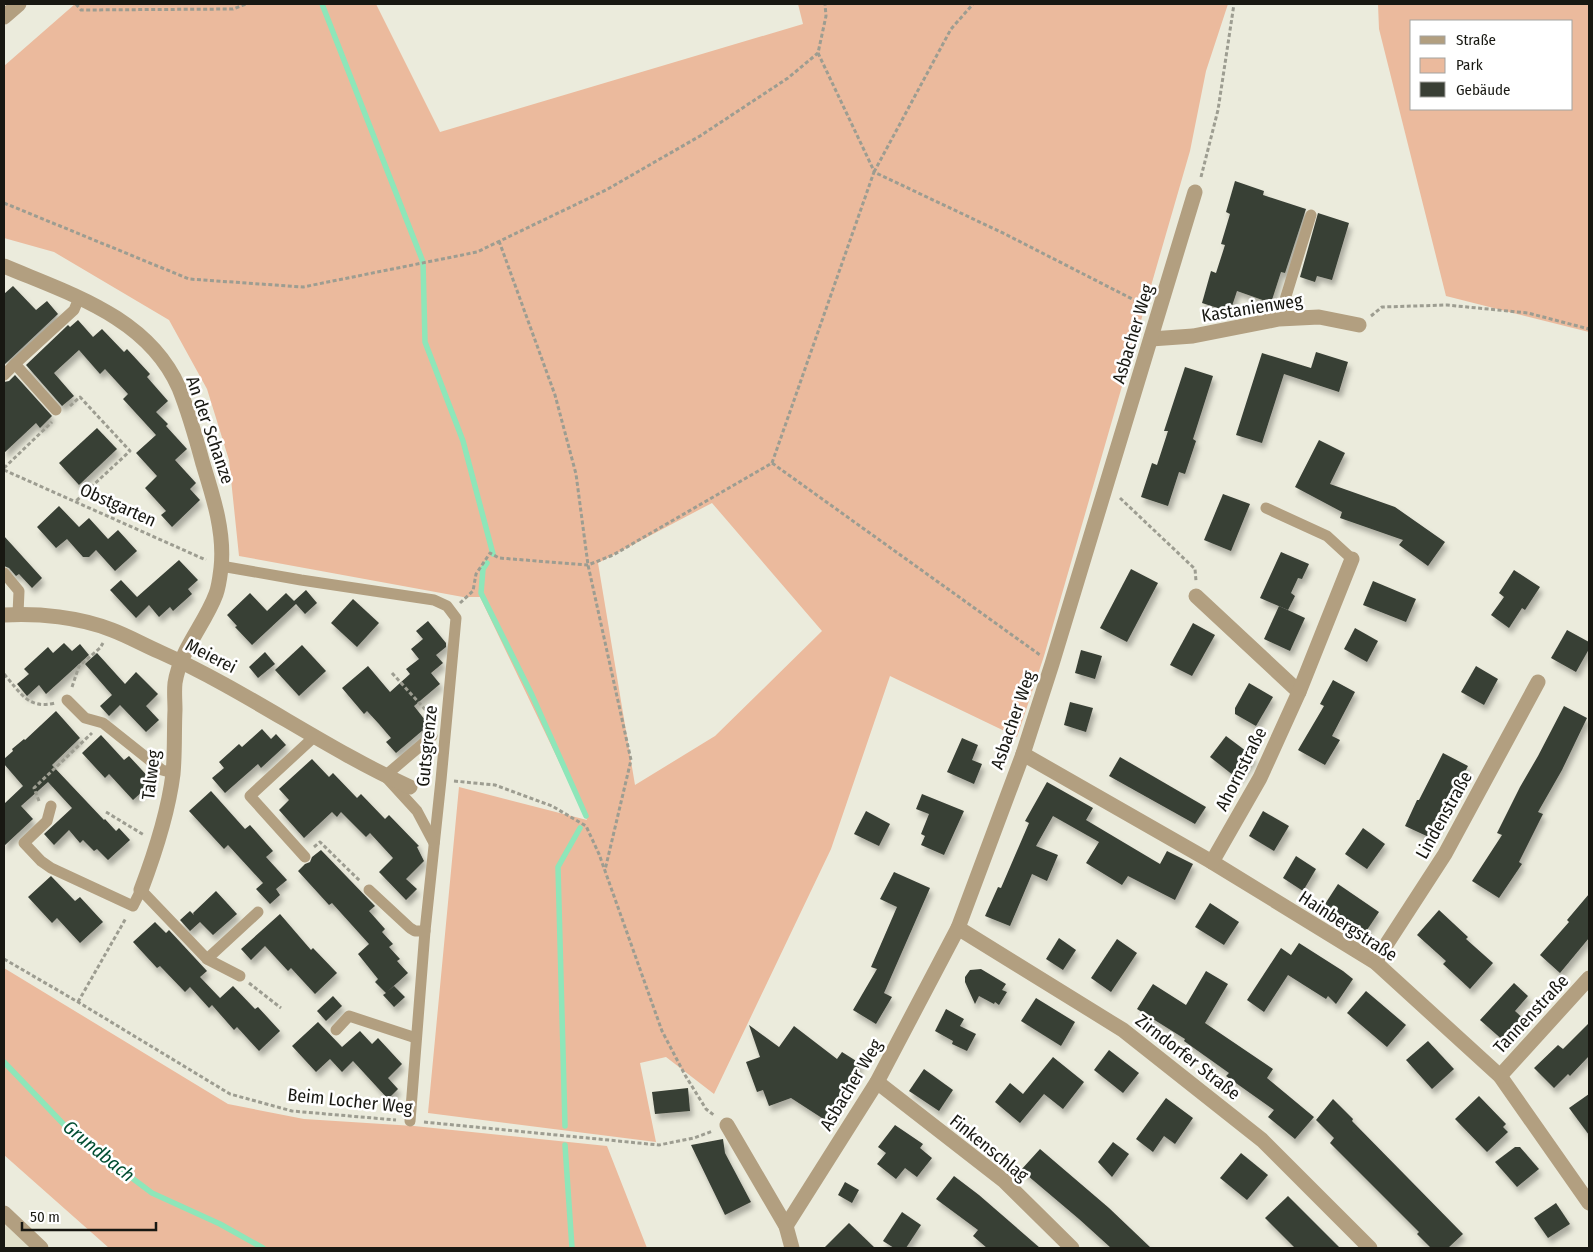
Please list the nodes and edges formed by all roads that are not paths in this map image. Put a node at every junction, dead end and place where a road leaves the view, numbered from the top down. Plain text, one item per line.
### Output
1 (19, 4) edge
2 (4, 17) edge
3 (1195, 192) road end
4 (1311, 215) dead end
5 (4, 266) edge
6 (80, 298) junction
7 (1279, 319) junction
8 (1359, 325) road end
9 (1151, 340) junction
10 (15, 364) junction
11 (4, 375) edge
12 (62, 409) road end
13 (1266, 508) dead end
14 (1352, 559) joint
15 (221, 566) junction
16 (4, 573) edge
17 (1196, 596) road end
18 (11, 614) edge
19 (182, 662) junction
20 (1538, 682) dead end
21 (1299, 692) junction
22 (67, 700) road end
23 (432, 736) dead end
24 (314, 737) junction
25 (1023, 754) junction
26 (173, 773) junction
27 (385, 776) junction
28 (410, 787) dead end
29 (51, 806) dead end
30 (434, 844) junction
31 (304, 857) road end
32 (1212, 862) junction
33 (141, 890) junction
34 (370, 890) road end
35 (258, 912) dead end
36 (958, 928) junction
37 (424, 931) junction
38 (208, 959) junction
39 (1375, 962) junction
40 (240, 976) road end
41 (1589, 978) edge
42 (336, 1030) dead end
43 (416, 1038) junction
44 (1500, 1076) junction
45 (877, 1082) junction
46 (410, 1121) road end
47 (727, 1125) road end
48 (1589, 1203) edge
49 (4, 1213) edge
50 (786, 1226) junction
51 (41, 1248) edge
52 (792, 1248) edge
53 (1072, 1248) edge
54 (1370, 1248) edge

1 - 2 street
3 - 9 street, Asbacher Weg
4 - 7 lane
5 - 6 street, An der Schanze
6 - 10 lane
6 - 15 street, An der Schanze
7 - 8 street, Kastanienweg
7 - 9 street, Kastanienweg
9 - 25 street, Asbacher Weg
10 - 11 lane
10 - 12 lane
13 - 14 lane
14 - 21 street, Ahornstraße
15 - 19 street, An der Schanze
15 - 30 lane, Gutsgrenze
16 - 18 lane
17 - 21 street
18 - 19 street, Meierei
19 - 24 street, Meierei
19 - 26 street, Talweg
20 - 39 street, Lindenstraße
21 - 32 street, Ahornstraße
22 - 26 lane
23 - 27 lane
24 - 27 street, Meierei
24 - 31 lane
25 - 32 street, Hainbergstraße
25 - 36 street, Asbacher Weg
26 - 33 street, Talweg
27 - 28 street, Meierei
27 - 30 lane, Meierei
29 - 33 lane
30 - 37 lane, Gutsgrenze
32 - 39 street, Hainbergstraße
33 - 38 lane
34 - 37 lane
35 - 38 lane
36 - 45 street, Asbacher Weg
36 - 54 street, Zirndorfer Straße
37 - 43 lane, Gutsgrenze
38 - 40 lane
39 - 44 street, Hainbergstraße
41 - 44 street, Tannenstraße
42 - 43 lane
43 - 46 lane, Gutsgrenze
44 - 48 street, Hainbergstraße
45 - 50 street, Asbacher Weg
45 - 53 street, Finkenschlag
47 - 50 street
49 - 51 street
50 - 52 street

